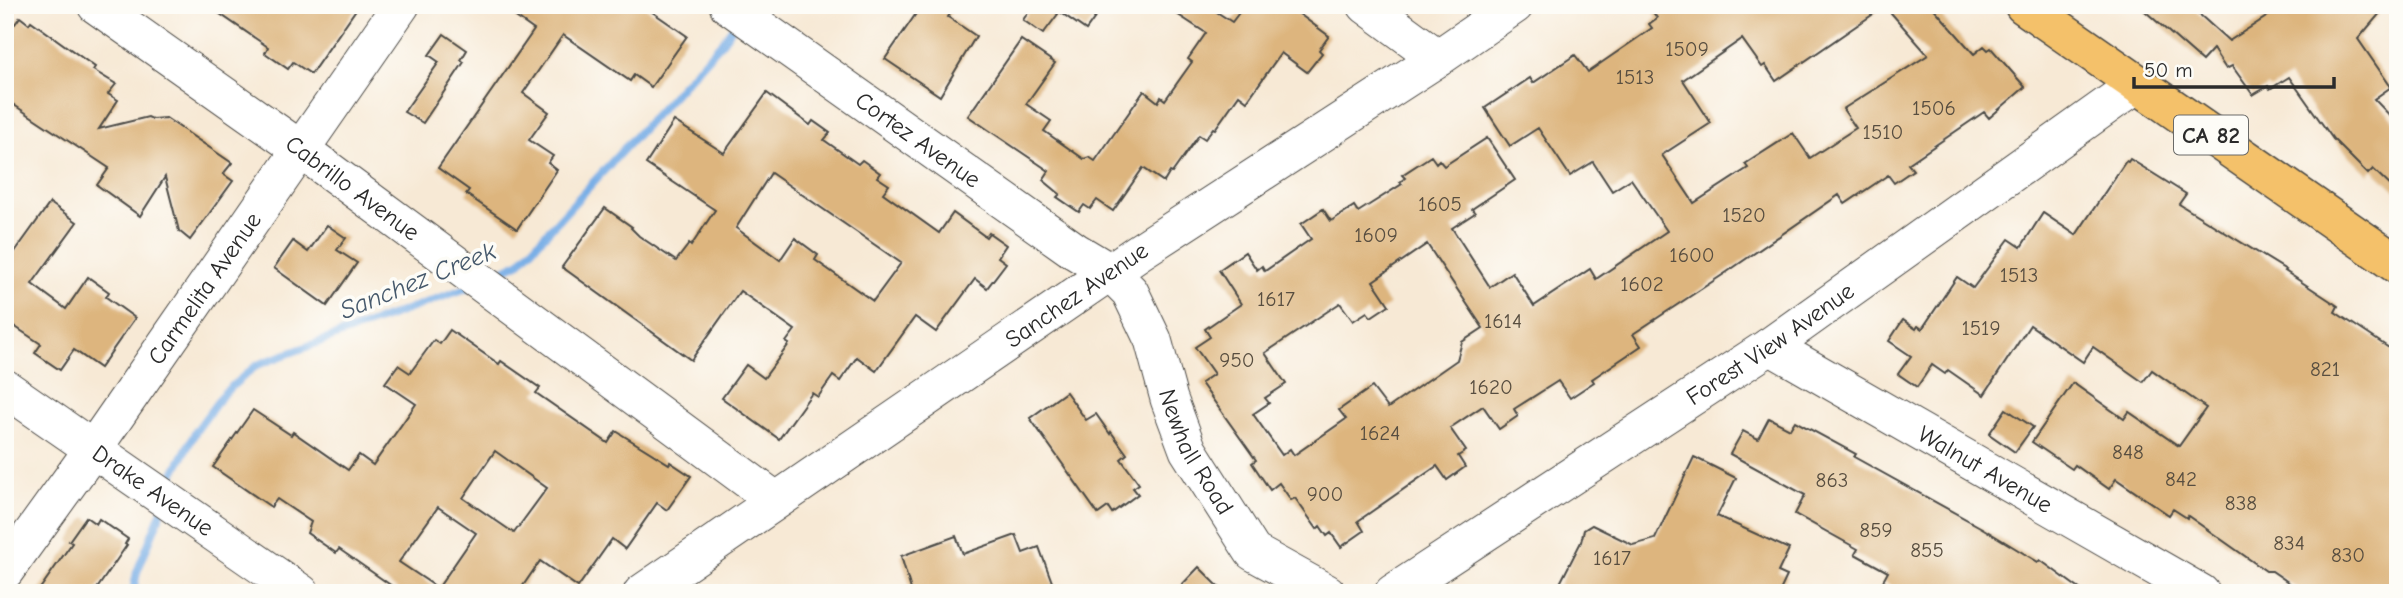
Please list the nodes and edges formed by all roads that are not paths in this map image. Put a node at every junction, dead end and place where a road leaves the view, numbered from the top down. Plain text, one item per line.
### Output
1 (96, 5) edge
2 (401, 5) edge
3 (728, 5) edge
4 (1366, 5) edge
5 (1515, 5) edge
6 (2024, 5) edge
7 (1438, 58) junction
8 (2137, 84) junction
9 (300, 149) junction
10 (2398, 265) edge
11 (1110, 272) junction
12 (1770, 346) junction
13 (5, 388) edge
14 (93, 449) junction
15 (775, 500) junction
16 (5, 570) edge
17 (302, 593) edge
18 (642, 593) edge
19 (1327, 593) edge
20 (1393, 593) edge
21 (2202, 593) edge

1 - 9 street, Cabrillo Avenue
2 - 9 street, Carmelita Avenue
3 - 11 street, Cortez Avenue
4 - 7 street
5 - 7 street, Sanchez Avenue
6 - 8 main road, CA 82
7 - 11 street, Sanchez Avenue
8 - 10 main road, CA 82
8 - 12 street, Forest View Avenue
9 - 14 street, Carmelita Avenue
9 - 15 street, Cabrillo Avenue
11 - 15 street, Sanchez Avenue
11 - 19 street, Newhall Road
12 - 20 street, Forest View Avenue
12 - 21 street, Walnut Avenue
13 - 14 street, Drake Avenue
14 - 16 street, Carmelita Avenue
14 - 17 street, Drake Avenue
15 - 18 street, Sanchez Avenue

